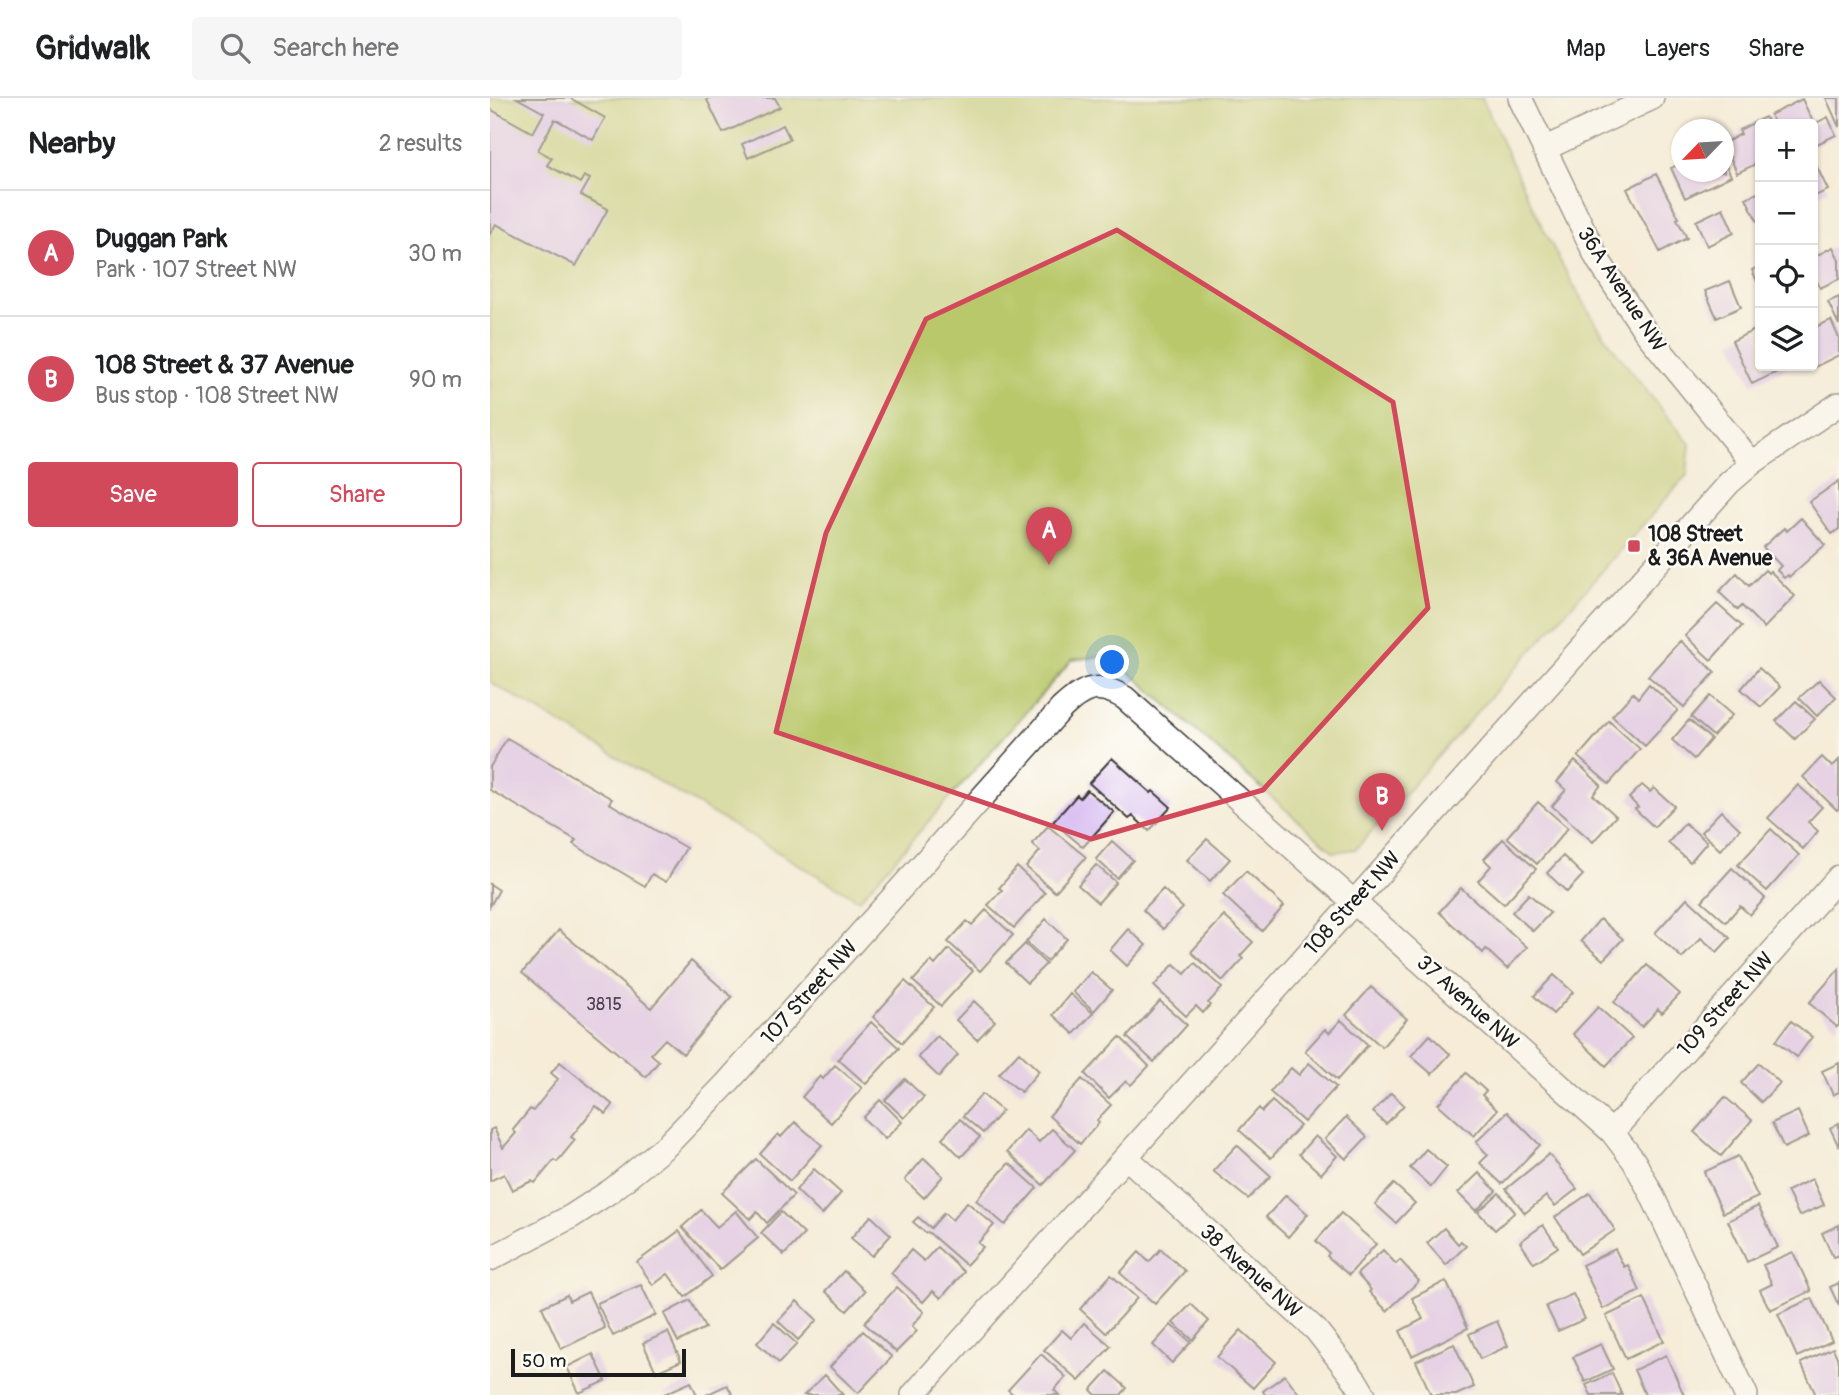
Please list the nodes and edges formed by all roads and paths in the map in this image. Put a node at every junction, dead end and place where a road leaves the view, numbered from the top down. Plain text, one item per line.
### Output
1 (1520, 98) edge
2 (1652, 98) edge
3 (1544, 149) junction
4 (1839, 404) edge
5 (1752, 463) junction
6 (1095, 688) joint
7 (1838, 879) edge
8 (1354, 901) junction
9 (1612, 1132) junction
10 (1126, 1157) junction
11 (490, 1259) edge
12 (913, 1395) edge
13 (1363, 1395) edge
14 (1745, 1395) edge

1 - 3 street, 36A Avenue NW
2 - 3 street
3 - 5 street, 36A Avenue NW
4 - 5 street, 108 Street NW
5 - 8 street, 108 Street NW
6 - 8 street, 37 Avenue NW
6 - 11 street, 107 Street NW
7 - 9 street, 109 Street NW
8 - 9 street, 37 Avenue NW
8 - 10 street, 108 Street NW
9 - 14 street, 37 Avenue NW
10 - 12 street, 108 Street NW
10 - 13 street, 38 Avenue NW

